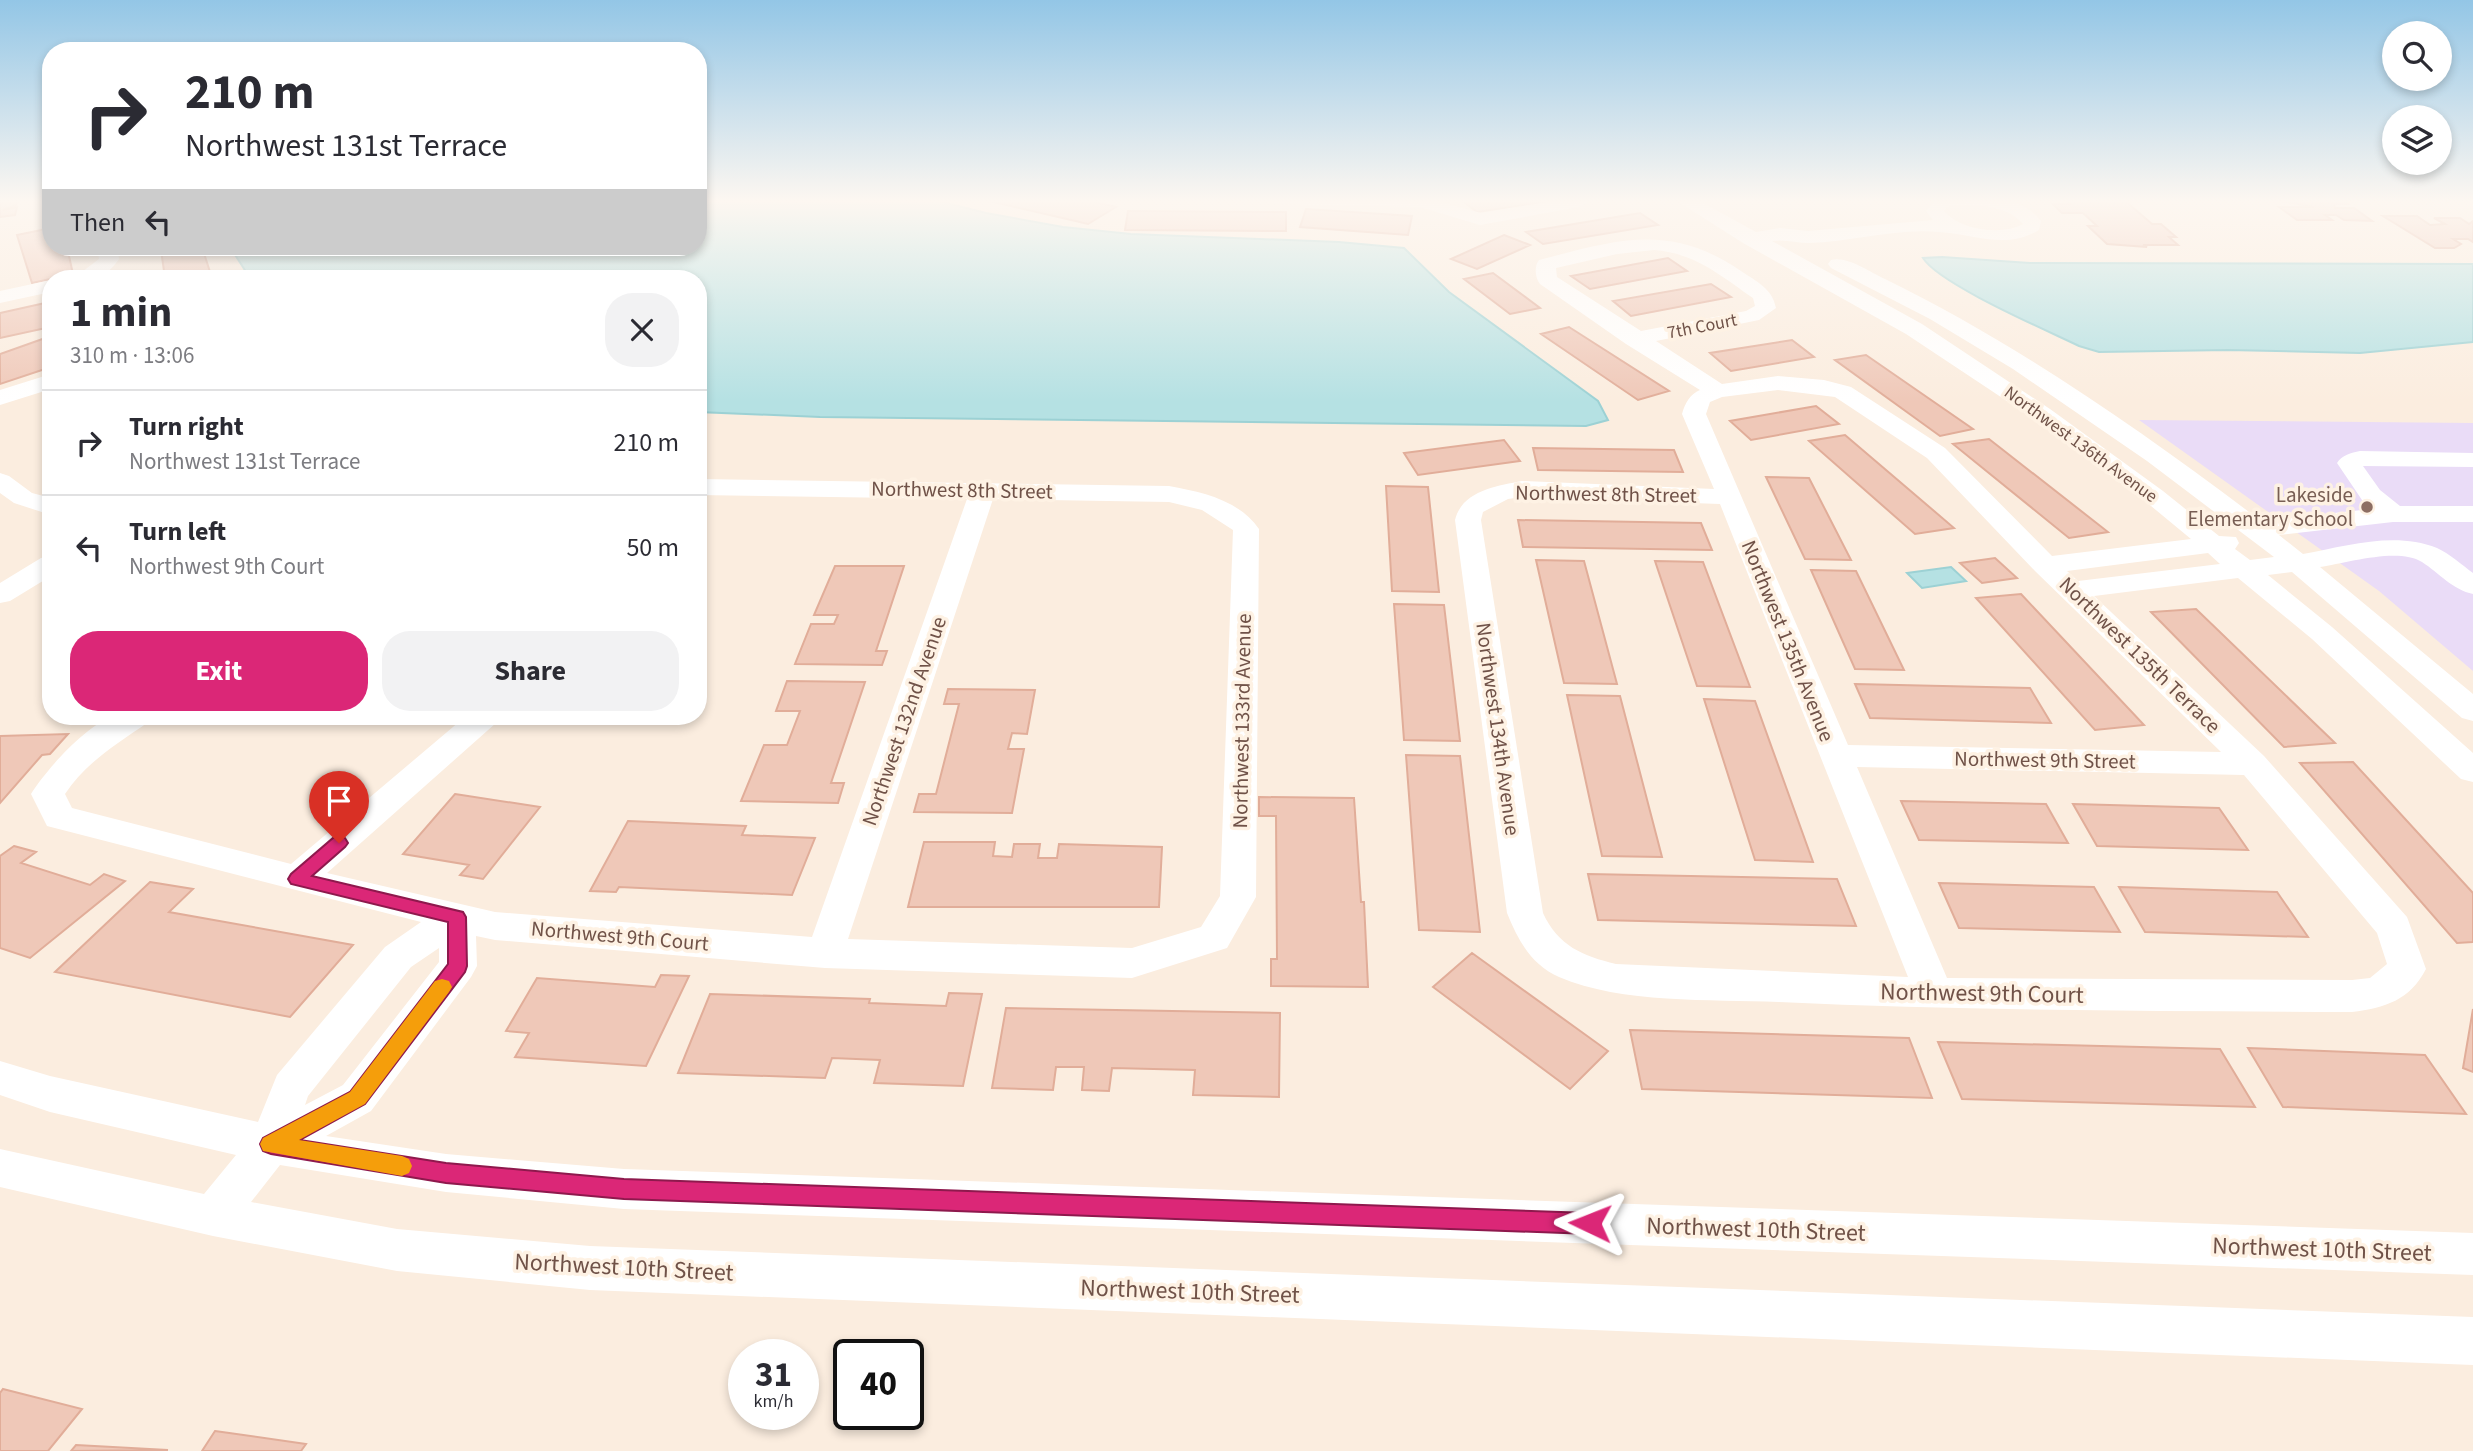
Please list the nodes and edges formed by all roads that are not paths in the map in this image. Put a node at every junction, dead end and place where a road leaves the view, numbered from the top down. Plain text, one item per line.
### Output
1 (1546, 267) edge
2 (1718, 267) edge
3 (1799, 267) edge
4 (1844, 267) edge
5 (42, 288) edge
6 (0, 297) edge
7 (1634, 339) junction
8 (42, 384) edge
9 (1718, 391) junction
10 (0, 398) edge
11 (2473, 460) edge
12 (0, 481) edge
13 (983, 490) junction
14 (707, 493) edge
15 (1729, 497) junction
16 (1484, 499) joint
17 (42, 504) edge
18 (1223, 509) joint
19 (2393, 514) junction
20 (2473, 514) edge
21 (2261, 535) junction
22 (2214, 544) junction
23 (2296, 563) junction
24 (2045, 565) junction
25 (2244, 568) junction
26 (42, 569) edge
27 (2473, 586) edge
28 (2073, 590) junction
29 (0, 595) edge
30 (2473, 711) edge
31 (123, 725) edge
32 (475, 725) edge
33 (1836, 756) junction
34 (2253, 764) junction
35 (2473, 771) edge
36 (297, 879) junction
37 (457, 917) junction
38 (1214, 938) joint
39 (825, 953) junction
40 (1553, 956) joint
41 (2407, 969) joint
42 (1934, 993) junction
43 (0, 1079) edge
44 (271, 1144) junction
45 (0, 1168) edge
46 (213, 1216) junction
47 (2473, 1254) edge
48 (2473, 1341) edge

1 - 7 street, 7th Court
2 - 7 street, 7th Court
3 - 22 street, Northwest 136th Avenue
4 - 21 street, Northwest 136th Avenue
5 - 6 street
7 - 9 street
8 - 10 street
9 - 15 street, Northwest 135th Avenue
9 - 24 street, Northwest 135th Terrace
11 - 19 street
12 - 17 street
13 - 14 street, Northwest 8th Street
13 - 18 street, Northwest 8th Street
13 - 39 street, Northwest 132nd Avenue
15 - 16 street, Northwest 8th Street
15 - 33 street, Northwest 135th Avenue
16 - 40 street, Northwest 134th Avenue
18 - 38 street, Northwest 133rd Avenue
19 - 20 street
19 - 21 street
21 - 22 street
21 - 23 street, Northwest 136th Avenue
22 - 24 street
22 - 25 street, Northwest 136th Avenue
23 - 25 street
23 - 27 street
23 - 30 street, Northwest 136th Avenue
24 - 28 street, Northwest 135th Terrace
25 - 28 street
25 - 35 street, Northwest 136th Avenue
26 - 29 street
28 - 34 street, Northwest 135th Terrace
31 - 36 street, Northwest 9th Court
32 - 36 street
33 - 34 street, Northwest 9th Street
33 - 42 street, Northwest 135th Avenue
34 - 41 street, Northwest 135th Terrace
36 - 37 street, Northwest 9th Court
37 - 39 street, Northwest 9th Court
37 - 44 street
37 - 44 street
38 - 39 street, Northwest 9th Court
40 - 42 street, Northwest 9th Court
41 - 42 street, Northwest 9th Court
43 - 44 street, Northwest 10th Street
44 - 46 street
44 - 47 street, Northwest 10th Street
45 - 46 street, Northwest 10th Street
46 - 48 street, Northwest 10th Street

